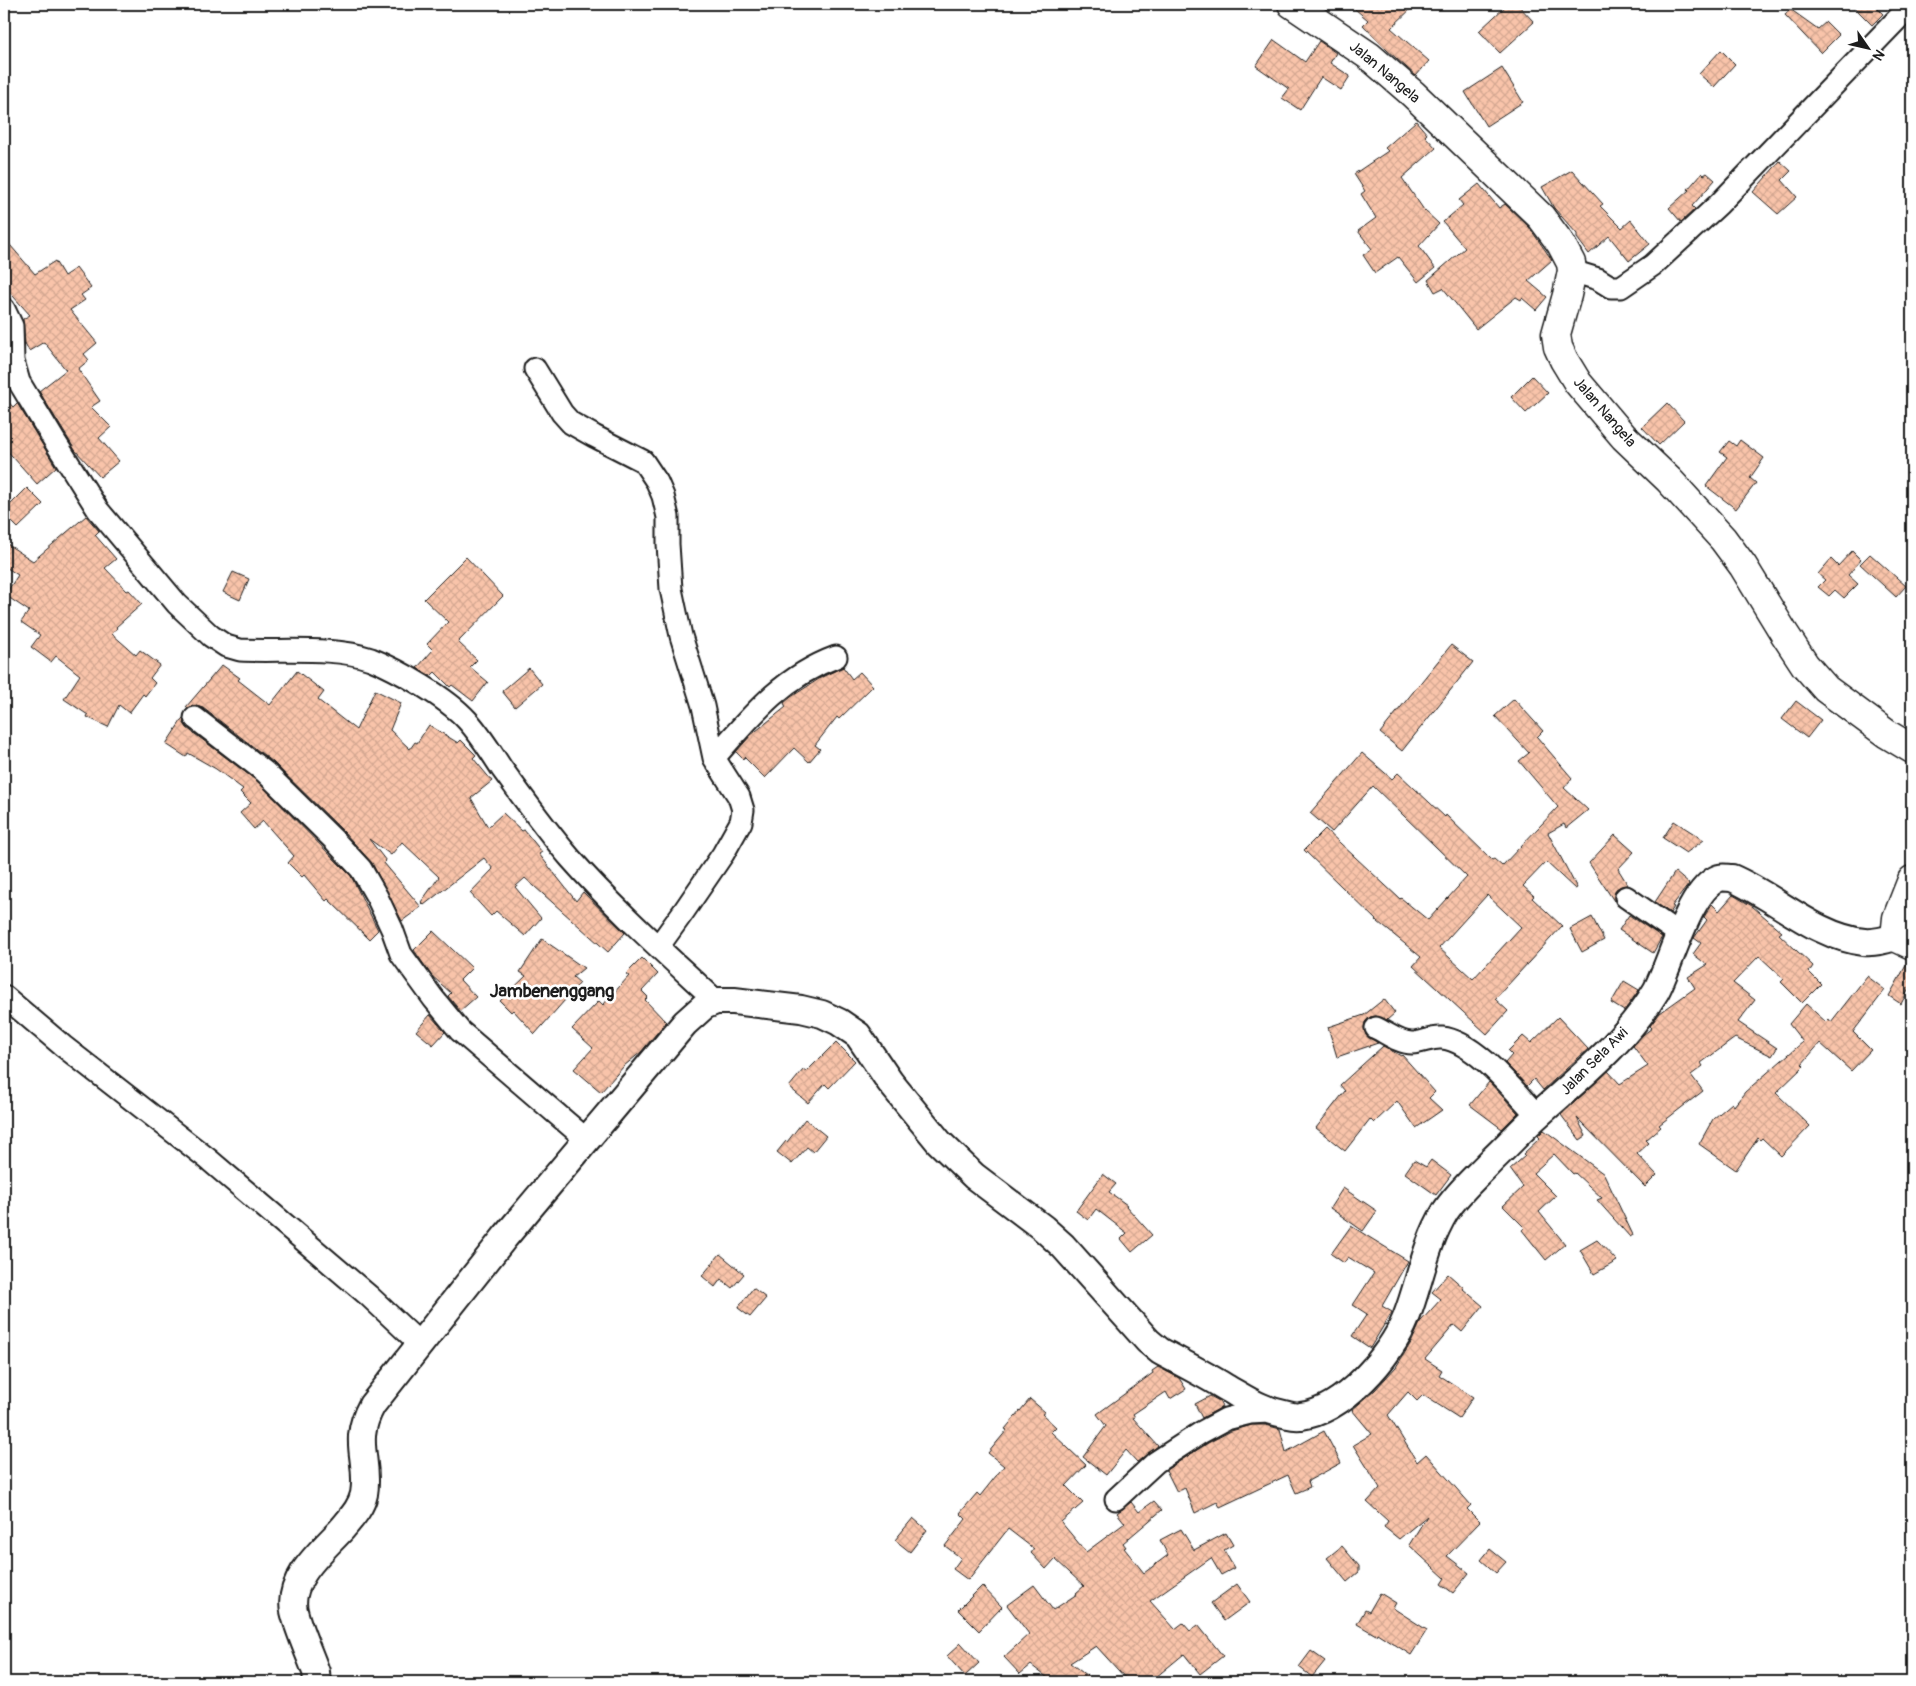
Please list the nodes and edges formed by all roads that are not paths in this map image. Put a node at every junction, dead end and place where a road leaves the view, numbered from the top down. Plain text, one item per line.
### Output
1 (1292, 4) edge
2 (1912, 4) edge
3 (1572, 271) junction
4 (4, 309) edge
5 (535, 368) dead end
6 (836, 658) dead end
7 (195, 718) dead end
8 (1912, 749) edge
9 (714, 758) junction
10 (1912, 880) edge
11 (1626, 897) dead end
12 (1679, 934) junction
13 (1904, 941) edge
14 (658, 947) junction
15 (4, 996) edge
16 (716, 1001) junction
17 (1376, 1028) dead end
18 (1537, 1115) junction
19 (587, 1140) junction
20 (420, 1344) junction
21 (1269, 1412) junction
22 (1116, 1499) dead end
23 (317, 1682) edge

1 - 3 main road, Jalan Nangela
2 - 3 street
3 - 8 main road, Jalan Nangela
4 - 14 street
5 - 9 street
6 - 9 street
7 - 19 street
9 - 14 street
10 - 13 main road
11 - 12 street
12 - 13 street, Jalan Sela Awi
12 - 18 street, Jalan Sela Awi
14 - 16 street
15 - 20 street
16 - 19 street
16 - 21 street
17 - 18 street
18 - 21 street, Jalan Sela Awi
19 - 20 street
20 - 23 street
21 - 22 street

